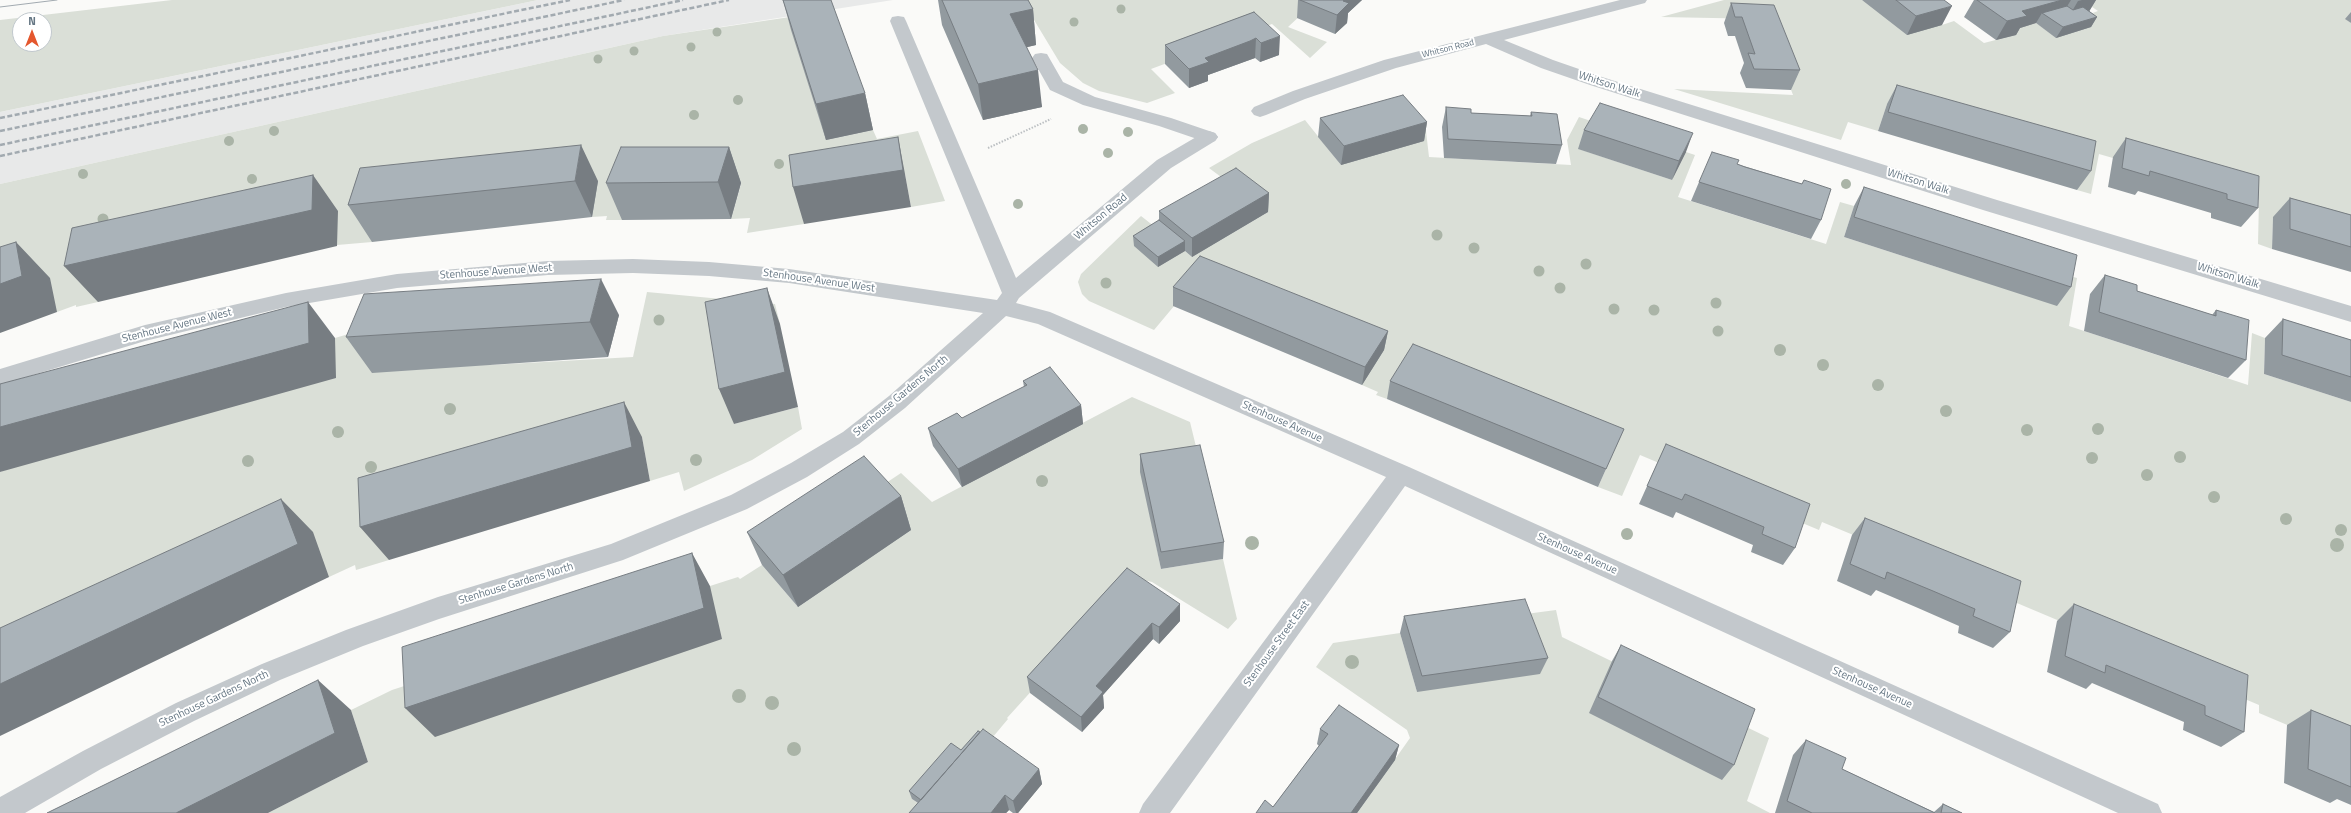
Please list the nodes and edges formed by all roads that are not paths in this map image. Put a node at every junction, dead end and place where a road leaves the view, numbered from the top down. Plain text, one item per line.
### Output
1 (1639, 0) edge
2 (898, 21) dead end
3 (1488, 39) junction
4 (1042, 58) dead end
5 (1260, 111) dead end
6 (1007, 301) junction
7 (2351, 314) edge
8 (0, 377) edge
9 (1401, 474) junction
10 (0, 812) edge
11 (1153, 813) edge
12 (2148, 813) edge

1 - 3 street, Whitson Road
2 - 6 street
3 - 5 street, Whitson Road
3 - 7 street, Whitson Walk
4 - 6 street, Whitson Road
6 - 8 street, Stenhouse Avenue West
6 - 9 street, Stenhouse Avenue
6 - 10 street, Stenhouse Gardens North
9 - 11 street, Stenhouse Street East
9 - 12 street, Stenhouse Avenue

